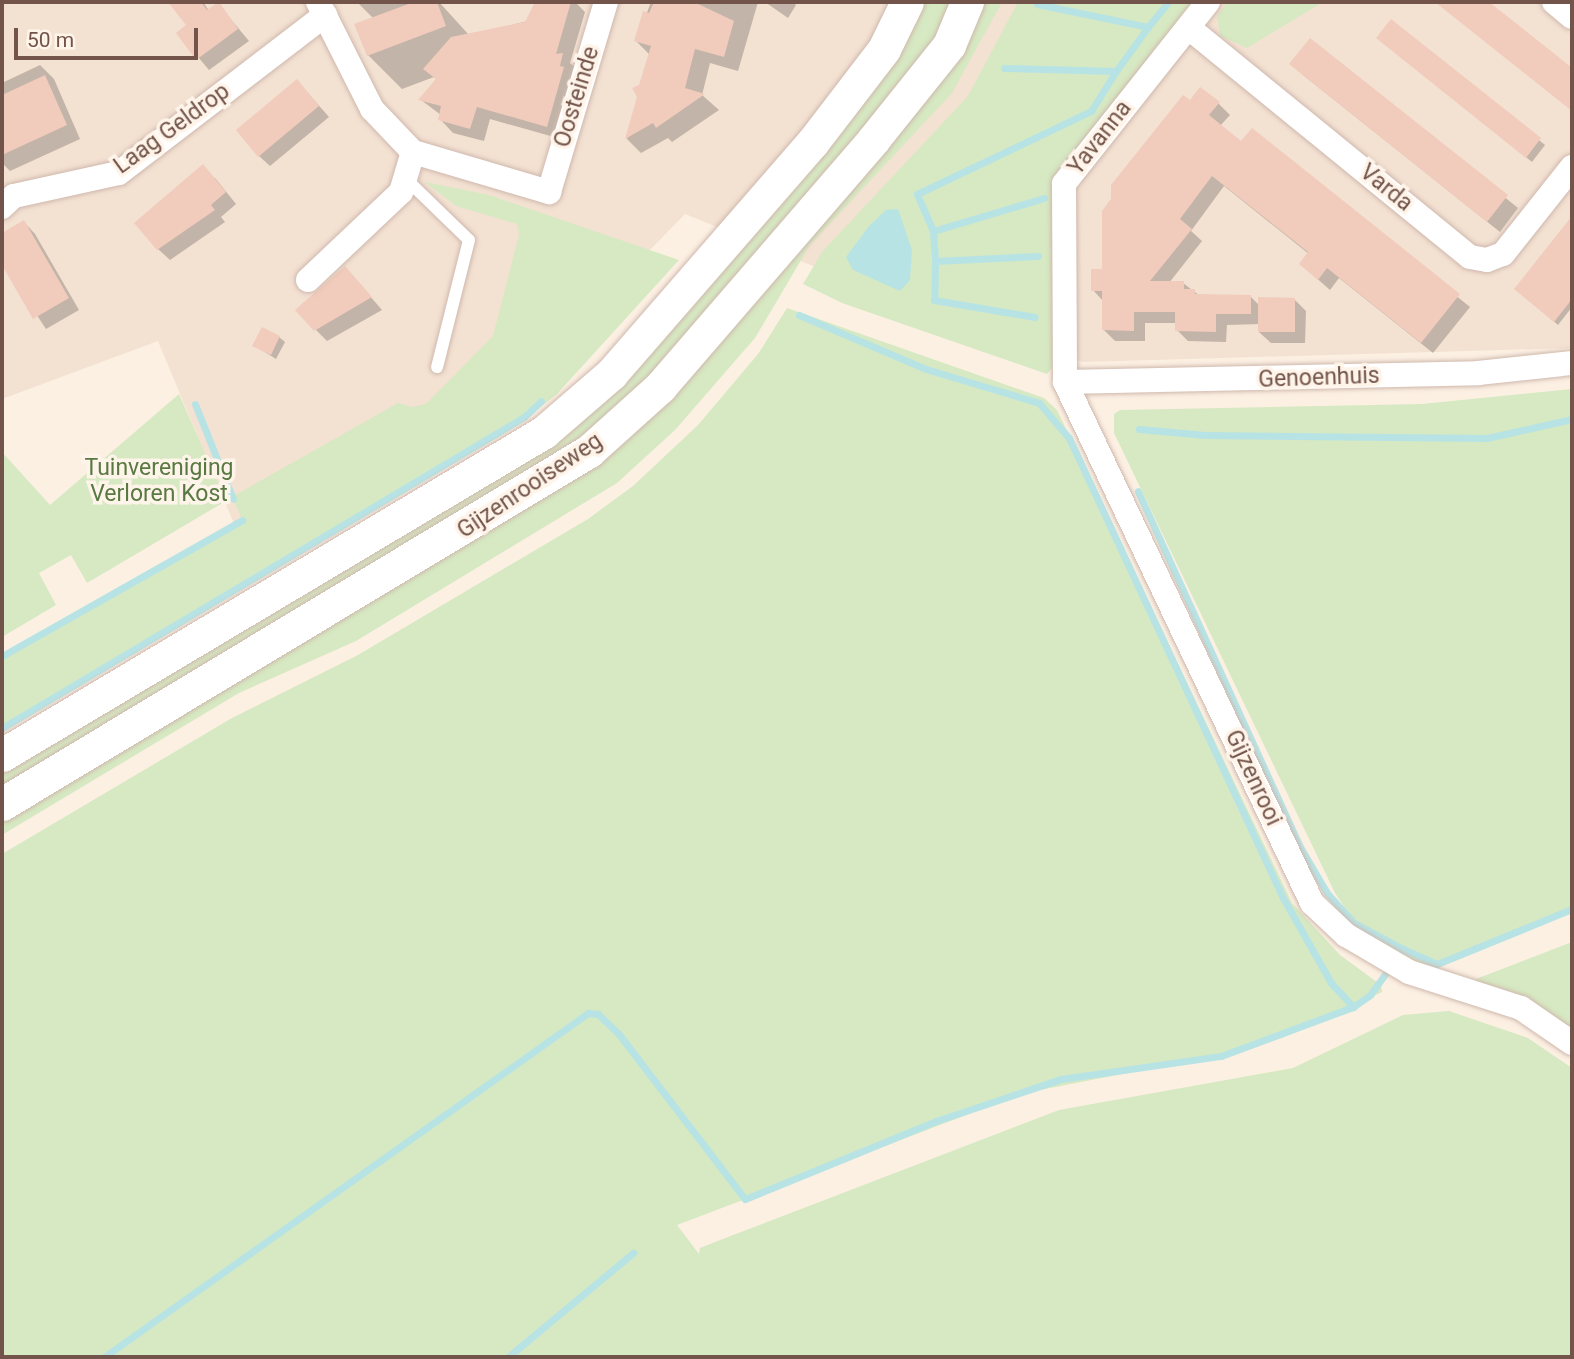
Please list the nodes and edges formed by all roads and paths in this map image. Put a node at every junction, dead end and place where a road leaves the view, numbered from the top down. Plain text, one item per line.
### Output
1 (606, 2) edge
2 (907, 2) edge
3 (967, 2) edge
4 (1208, 2) edge
5 (1554, 2) edge
6 (322, 9) edge
7 (1572, 16) edge
8 (1189, 28) junction
9 (413, 152) junction
10 (1572, 167) edge
11 (405, 178) junction
12 (2, 206) edge
13 (308, 280) dead end
14 (1572, 363) edge
15 (437, 367) dead end
16 (1065, 382) junction
17 (2, 755) edge
18 (2, 804) edge
19 (1572, 1043) edge

1 - 9 street, Oosteinde
2 - 17 main road, Gijzenrooiseweg
3 - 18 main road, Gijzenrooiseweg
4 - 8 street, Yavanna
5 - 7 street
6 - 9 street
6 - 12 street, Laag Geldrop
8 - 10 street, Varda
8 - 16 street, Yavanna
9 - 11 street
11 - 13 street
11 - 15 lane
14 - 16 street, Genoenhuis
16 - 19 street, Gijzenrooi

